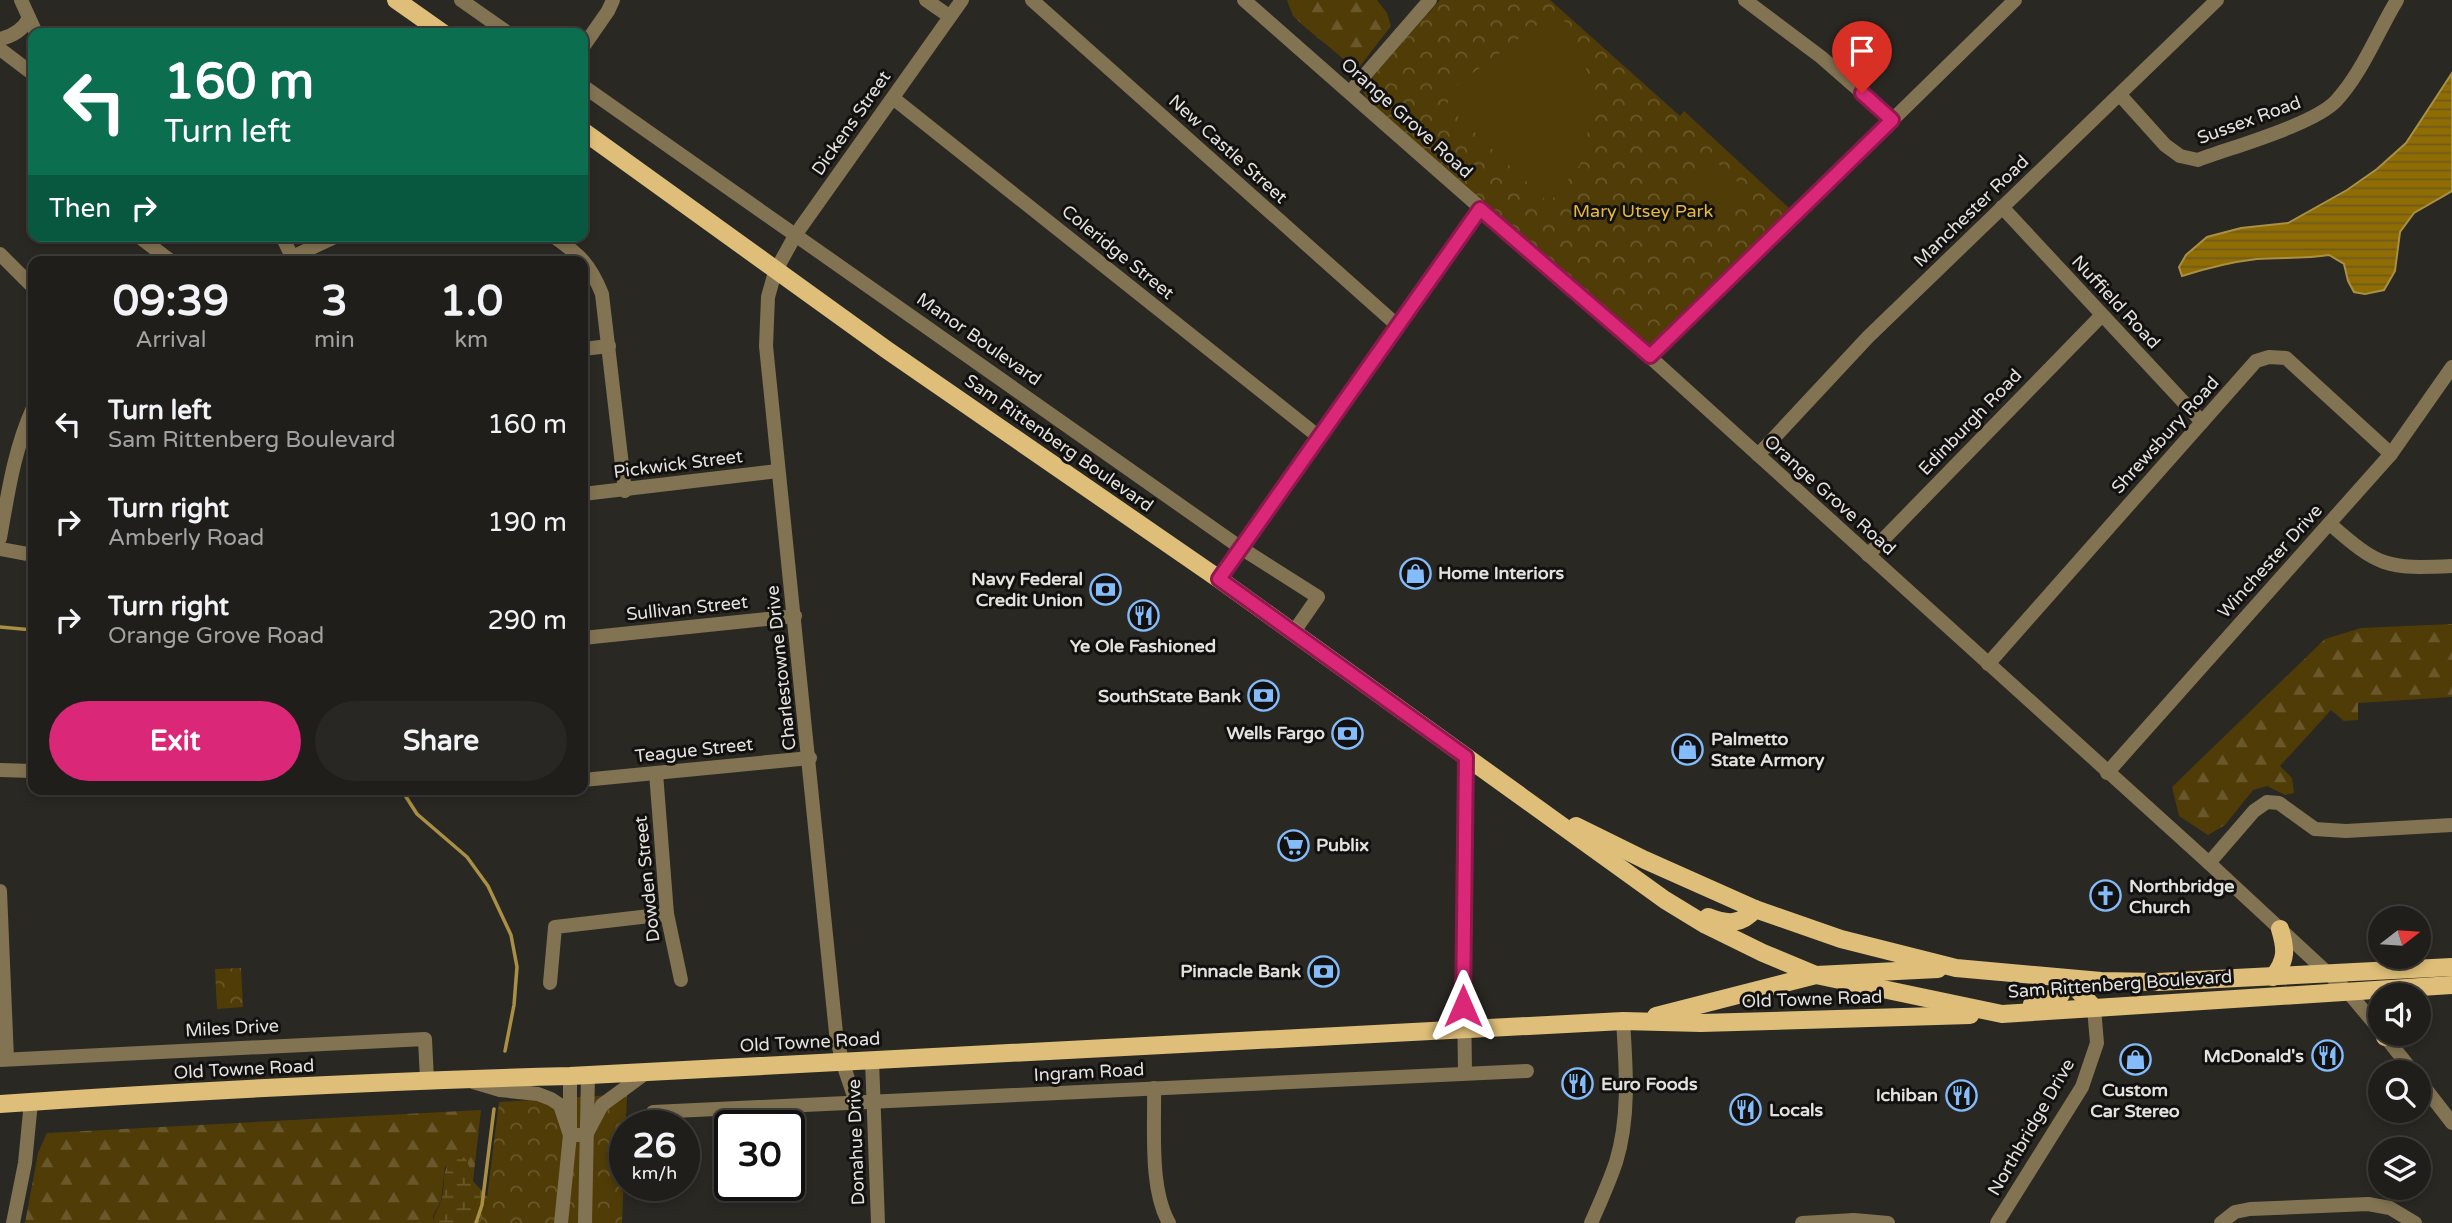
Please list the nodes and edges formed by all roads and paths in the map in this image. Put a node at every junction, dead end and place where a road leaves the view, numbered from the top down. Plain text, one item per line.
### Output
1 (21, 0) edge
2 (396, 0) edge
3 (461, 0) edge
4 (612, 0) edge
5 (926, 0) edge
6 (962, 0) edge
7 (1032, 0) edge
8 (1244, 0) edge
9 (1430, 0) edge
10 (1745, 0) edge
11 (2015, 0) edge
12 (2217, 0) edge
13 (2398, 0) edge
14 (949, 16) junction
15 (29, 18) junction
16 (34, 28) edge
17 (436, 28) edge
18 (501, 28) edge
19 (0, 38) edge
20 (588, 40) edge
21 (0, 49) edge
22 (28, 70) edge
23 (588, 89) edge
24 (1350, 92) junction
25 (2120, 95) junction
26 (893, 98) junction
27 (1892, 120) junction
28 (588, 135) edge
29 (2002, 207) junction
30 (1480, 209) junction
31 (796, 234) junction
32 (146, 242) edge
33 (326, 242) edge
34 (562, 242) edge
35 (0, 254) edge
36 (164, 256) edge
37 (299, 256) edge
38 (579, 256) edge
39 (588, 266) edge
40 (775, 272) junction
41 (28, 282) edge
42 (2101, 316) junction
43 (1398, 326) junction
44 (609, 346) junction
45 (588, 348) edge
46 (1650, 356) junction
47 (2452, 367) edge
48 (28, 419) edge
49 (2202, 422) junction
50 (1319, 437) junction
51 (2391, 454) junction
52 (1758, 455) junction
53 (778, 471) junction
54 (625, 491) junction
55 (588, 494) edge
56 (2330, 524) junction
57 (0, 538) edge
58 (1241, 548) junction
59 (0, 550) edge
60 (28, 554) edge
61 (1868, 555) junction
62 (2452, 566) edge
63 (1219, 579) junction
64 (795, 616) junction
65 (1293, 633) junction
66 (588, 638) edge
67 (1987, 664) junction
68 (1466, 757) junction
69 (810, 758) junction
70 (0, 770) edge
71 (28, 771) edge
72 (656, 773) junction
73 (2107, 773) junction
74 (588, 780) edge
75 (1512, 790) junction
76 (2452, 825) edge
77 (2209, 863) junction
78 (0, 891) edge
79 (1665, 900) junction
80 (0, 906) edge
81 (1755, 909) junction
82 (667, 914) junction
83 (2280, 929) junction
84 (2452, 967) edge
85 (1956, 968) junction
86 (2329, 974) junction
87 (1816, 975) junction
88 (2273, 977) junction
89 (2068, 979) junction
90 (681, 981) dead end
91 (2158, 982) junction
92 (550, 983) dead end
93 (2452, 985) edge
94 (2431, 986) edge
95 (2368, 991) edge
96 (2348, 992) junction
97 (2094, 1008) junction
98 (2002, 1014) junction
99 (2368, 1015) edge
100 (1623, 1021) junction
101 (1464, 1030) junction
102 (2393, 1046) edge
103 (4, 1059) edge
104 (872, 1060) junction
105 (2404, 1060) edge
106 (842, 1061) junction
107 (648, 1071) junction
108 (1527, 1071) dead end
109 (1465, 1073) junction
110 (579, 1076) junction
111 (460, 1079) junction
112 (427, 1080) junction
113 (1154, 1088) junction
114 (2431, 1096) edge
115 (31, 1102) junction
116 (856, 1102) junction
117 (873, 1102) junction
118 (0, 1104) edge
119 (694, 1110) edge
120 (2452, 1123) edge
121 (570, 1135) junction
122 (586, 1135) junction
123 (13, 1223) edge
124 (561, 1223) edge
125 (585, 1223) edge
126 (878, 1223) edge
127 (1169, 1223) edge
128 (1591, 1223) edge
129 (1802, 1223) edge
130 (1888, 1223) edge
131 (1997, 1223) edge
132 (2221, 1223) edge
133 (2415, 1223) edge

1 - 15 street
2 - 17 main road
3 - 18 street
4 - 20 street
5 - 14 street
6 - 14 street, Dickens Street
7 - 43 street, New Castle Street
8 - 24 street, Orange Grove Road
9 - 24 street
10 - 27 street
11 - 27 street
12 - 25 street, Manchester Road
13 - 25 street, Sussex Road
14 - 26 street, Dickens Street
15 - 16 street
15 - 19 street
21 - 22 street
23 - 31 street, Manor Boulevard
24 - 30 street, Orange Grove Road
25 - 29 street, Manchester Road
26 - 31 street, Dickens Street
26 - 50 street, Coleridge Street
27 - 46 street
28 - 40 main road, Sam Rittenberg Boulevard
29 - 42 street, Nuffield Road
29 - 52 street, Manchester Road
30 - 43 street
30 - 46 street, Orange Grove Road
31 - 40 street, Dickens Street
31 - 58 street, Manor Boulevard
32 - 36 street
33 - 37 street
34 - 38 street
35 - 41 street
39 - 44 street
40 - 53 street, Charlestowne Drive
40 - 63 main road, Sam Rittenberg Boulevard
42 - 49 street, Nuffield Road
42 - 61 street, Edinburgh Road
43 - 50 street
44 - 45 street
44 - 54 street
46 - 52 street, Orange Grove Road
47 - 51 street, Winchester Drive
48 - 57 street
49 - 51 street, Shrewsbury Road
49 - 67 street, Shrewsbury Road
50 - 58 street
51 - 56 street, Winchester Drive
52 - 61 street, Orange Grove Road
53 - 54 street, Pickwick Street
53 - 64 street, Charlestowne Drive
54 - 55 street, Pickwick Street
56 - 62 street
56 - 73 street, Winchester Drive
58 - 63 street
58 - 65 street, Manor Boulevard
59 - 60 street
61 - 67 street, Orange Grove Road
63 - 65 main road, Sam Rittenberg Boulevard
64 - 66 street, Sullivan Street
64 - 69 street, Charlestowne Drive
65 - 68 main road, Sam Rittenberg Boulevard
67 - 73 street, Orange Grove Road
68 - 75 main road, Sam Rittenberg Boulevard
68 - 101 street
69 - 72 street, Teague Street
69 - 106 street, Charlestowne Drive
70 - 71 street
72 - 74 street, Teague Street
72 - 82 street, Dowden Street
73 - 77 street, Orange Grove Road
75 - 79 main road, Sam Rittenberg Boulevard
75 - 81 main road, Sam Rittenberg Boulevard
76 - 77 street
77 - 83 street, Orange Grove Road
78 - 80 street
79 - 81 main road
79 - 87 main road, Sam Rittenberg Boulevard
80 - 103 street
81 - 85 main road, Sam Rittenberg Boulevard
82 - 90 street, Dowden Street
82 - 92 street
83 - 86 street, Orange Grove Road
83 - 88 main road
84 - 86 main road, Sam Rittenberg Boulevard
85 - 87 main road, Old Towne Road
85 - 89 main road, Sam Rittenberg Boulevard
86 - 88 main road, Sam Rittenberg Boulevard
86 - 96 street, Orange Grove Road
87 - 98 main road, Sam Rittenberg Boulevard
87 - 100 main road, Old Towne Road
88 - 91 main road, Sam Rittenberg Boulevard
89 - 91 main road, Sam Rittenberg Boulevard
89 - 97 main road
89 - 98 main road
91 - 97 main road
93 - 94 main road, Sam Rittenberg Boulevard
95 - 96 main road, Sam Rittenberg Boulevard
96 - 97 main road, Sam Rittenberg Boulevard
96 - 99 street, Orange Grove Road
97 - 98 main road, Sam Rittenberg Boulevard
97 - 131 street, Northbridge Drive
98 - 100 main road, Old Towne Road
100 - 101 main road, Old Towne Road
100 - 128 street
101 - 104 main road, Old Towne Road
101 - 109 street
102 - 105 street, Orange Grove Road
103 - 112 street, Miles Drive
104 - 106 main road, Old Towne Road
104 - 117 street, Donahue Drive
106 - 107 main road, Old Towne Road
106 - 116 street, Charlestowne Drive
107 - 110 main road, Old Towne Road
107 - 122 street
108 - 109 street, Ingram Road
109 - 113 street, Ingram Road
110 - 111 main road, Old Towne Road
110 - 121 street
110 - 122 street
111 - 112 main road, Old Towne Road
111 - 121 street
112 - 115 main road, Old Towne Road
113 - 117 street, Ingram Road
113 - 127 street
114 - 120 street
115 - 118 main road, Old Towne Road
115 - 123 street
116 - 117 street, Ingram Road
116 - 119 street, Ingram Road
117 - 126 street, Donahue Drive
121 - 122 street
121 - 124 street
122 - 125 street
129 - 130 street
132 - 133 street

